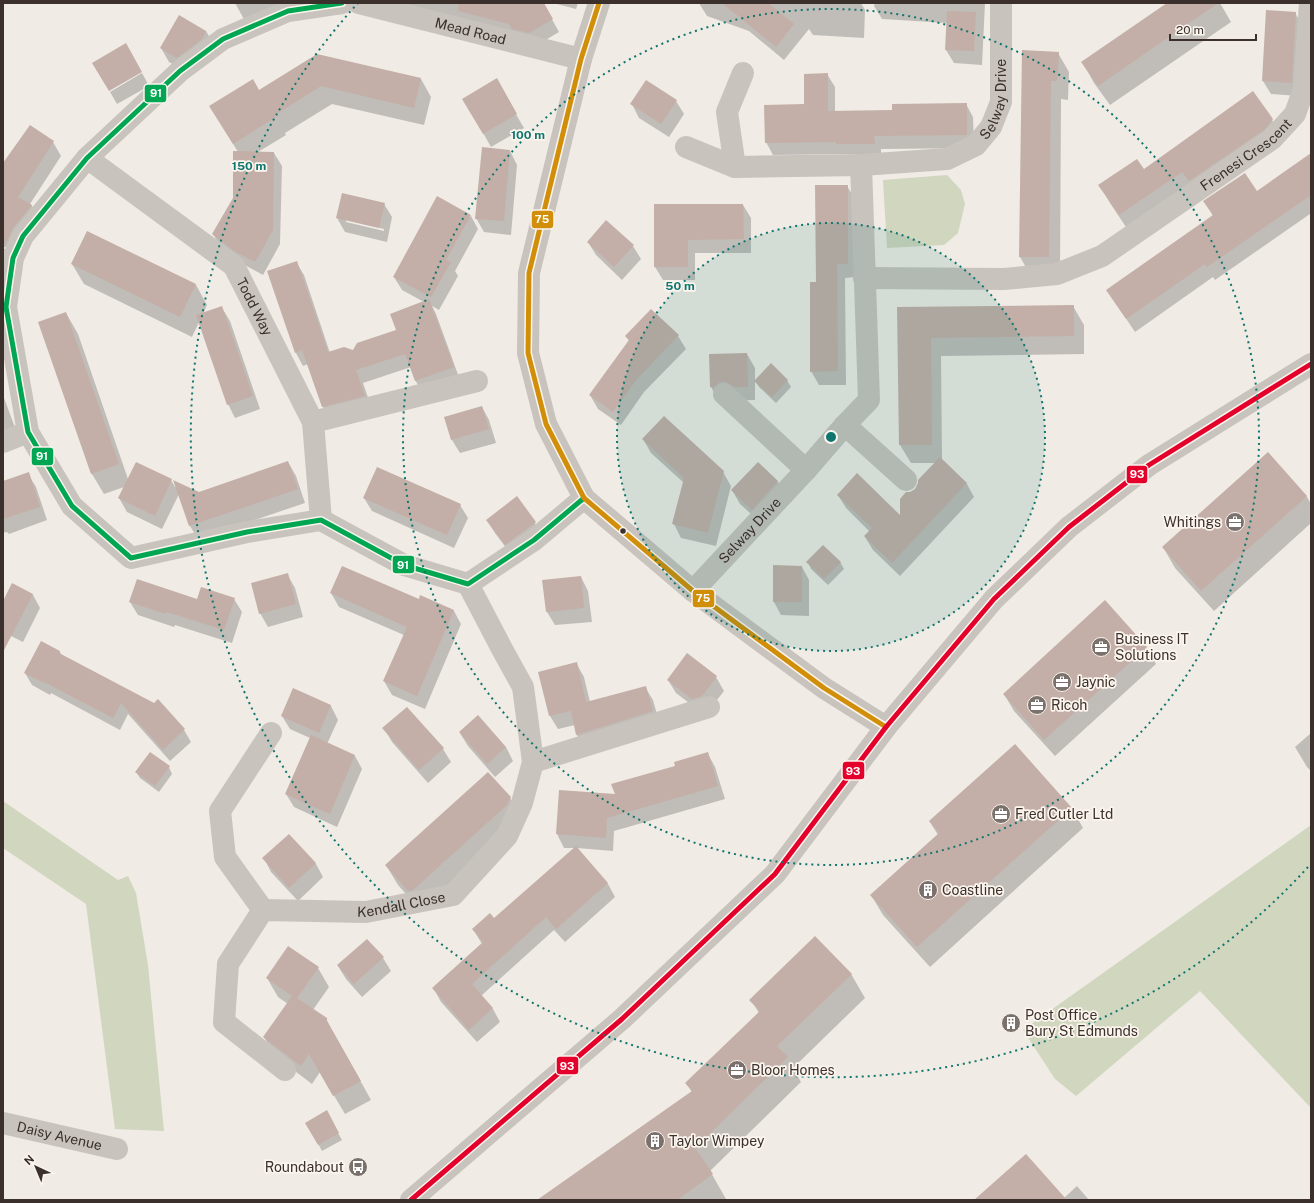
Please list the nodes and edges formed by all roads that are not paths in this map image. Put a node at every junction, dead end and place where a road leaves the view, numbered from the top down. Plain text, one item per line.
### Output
1 (342, 3) edge
2 (359, 3) edge
3 (599, 3) edge
4 (1001, 3) edge
5 (1310, 3) edge
6 (581, 59) junction
7 (743, 73) dead end
8 (686, 147) dead end
9 (87, 158) junction
10 (861, 165) junction
11 (735, 167) junction
12 (8, 255) edge
13 (864, 278) junction
14 (1311, 364) edge
15 (476, 380) dead end
16 (724, 394) dead end
17 (313, 422) junction
18 (845, 425) junction
19 (28, 432) junction
20 (3, 442) edge
21 (806, 470) junction
22 (906, 480) dead end
23 (584, 498) junction
24 (321, 520) junction
25 (468, 584) junction
26 (693, 591) junction
27 (708, 707) dead end
28 (886, 727) junction
29 (272, 733) dead end
30 (533, 762) junction
31 (263, 910) junction
32 (285, 1070) dead end
33 (3, 1123) edge
34 (117, 1149) dead end
35 (411, 1200) edge

1 - 9 street
2 - 6 street, Mead Road
3 - 6 street
4 - 10 street, Selway Drive
5 - 13 street, Frenesi Crescent
6 - 23 street
7 - 11 street
8 - 11 street, Selway Drive
9 - 12 street
9 - 17 street, Todd Way
10 - 11 street, Selway Drive
10 - 13 street, Selway Drive
12 - 19 street
13 - 18 street, Selway Drive
14 - 28 street
15 - 17 street
16 - 21 street
17 - 24 street, Todd Way
18 - 21 street, Selway Drive
18 - 22 street
19 - 20 street
19 - 24 street
21 - 26 street, Selway Drive
23 - 25 street
23 - 26 street
24 - 25 street
25 - 30 street, Kendall Close
26 - 28 street
27 - 30 street
28 - 35 street
29 - 31 street
30 - 31 street, Kendall Close
31 - 32 street
33 - 34 street, Daisy Avenue

